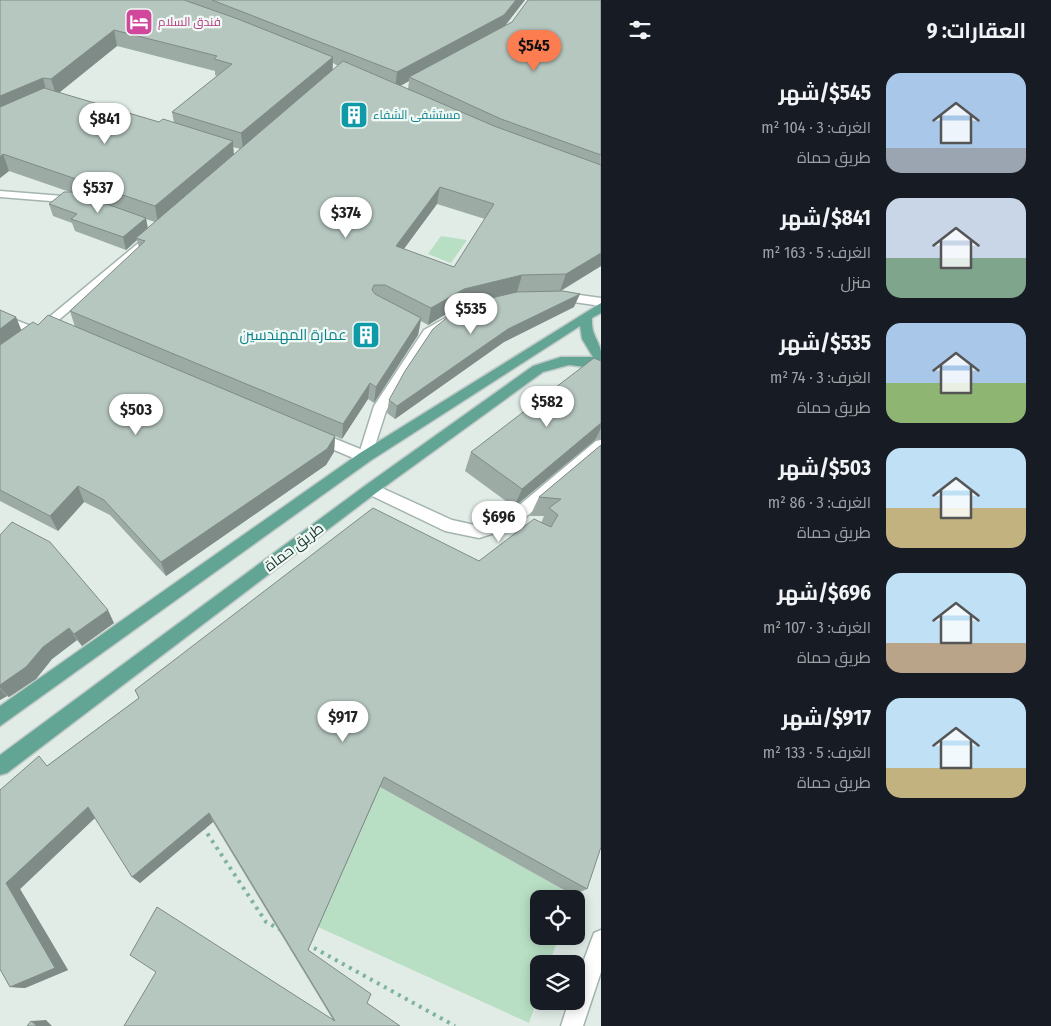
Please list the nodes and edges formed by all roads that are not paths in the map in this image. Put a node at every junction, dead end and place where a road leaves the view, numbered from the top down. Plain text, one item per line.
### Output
1 (0, 194) edge
2 (87, 203) edge
3 (150, 226) edge
4 (544, 296) edge
5 (601, 302) edge
6 (601, 307) edge
7 (458, 314) edge
8 (586, 316) junction
9 (0, 318) edge
10 (601, 358) edge
11 (601, 364) edge
12 (302, 430) edge
13 (601, 445) edge
14 (365, 457) junction
15 (371, 489) junction
16 (0, 717) edge
17 (0, 766) edge
18 (601, 940) edge
19 (572, 1026) edge

1 - 2 street
3 - 9 street
4 - 5 street
6 - 8 main road, طريق حماة
7 - 14 street
8 - 10 main road
8 - 14 main road, طريق حماة
11 - 15 main road, طريق حماة
12 - 14 street
13 - 15 street
14 - 16 main road, طريق حماة
15 - 17 main road, طريق حماة
18 - 19 street

